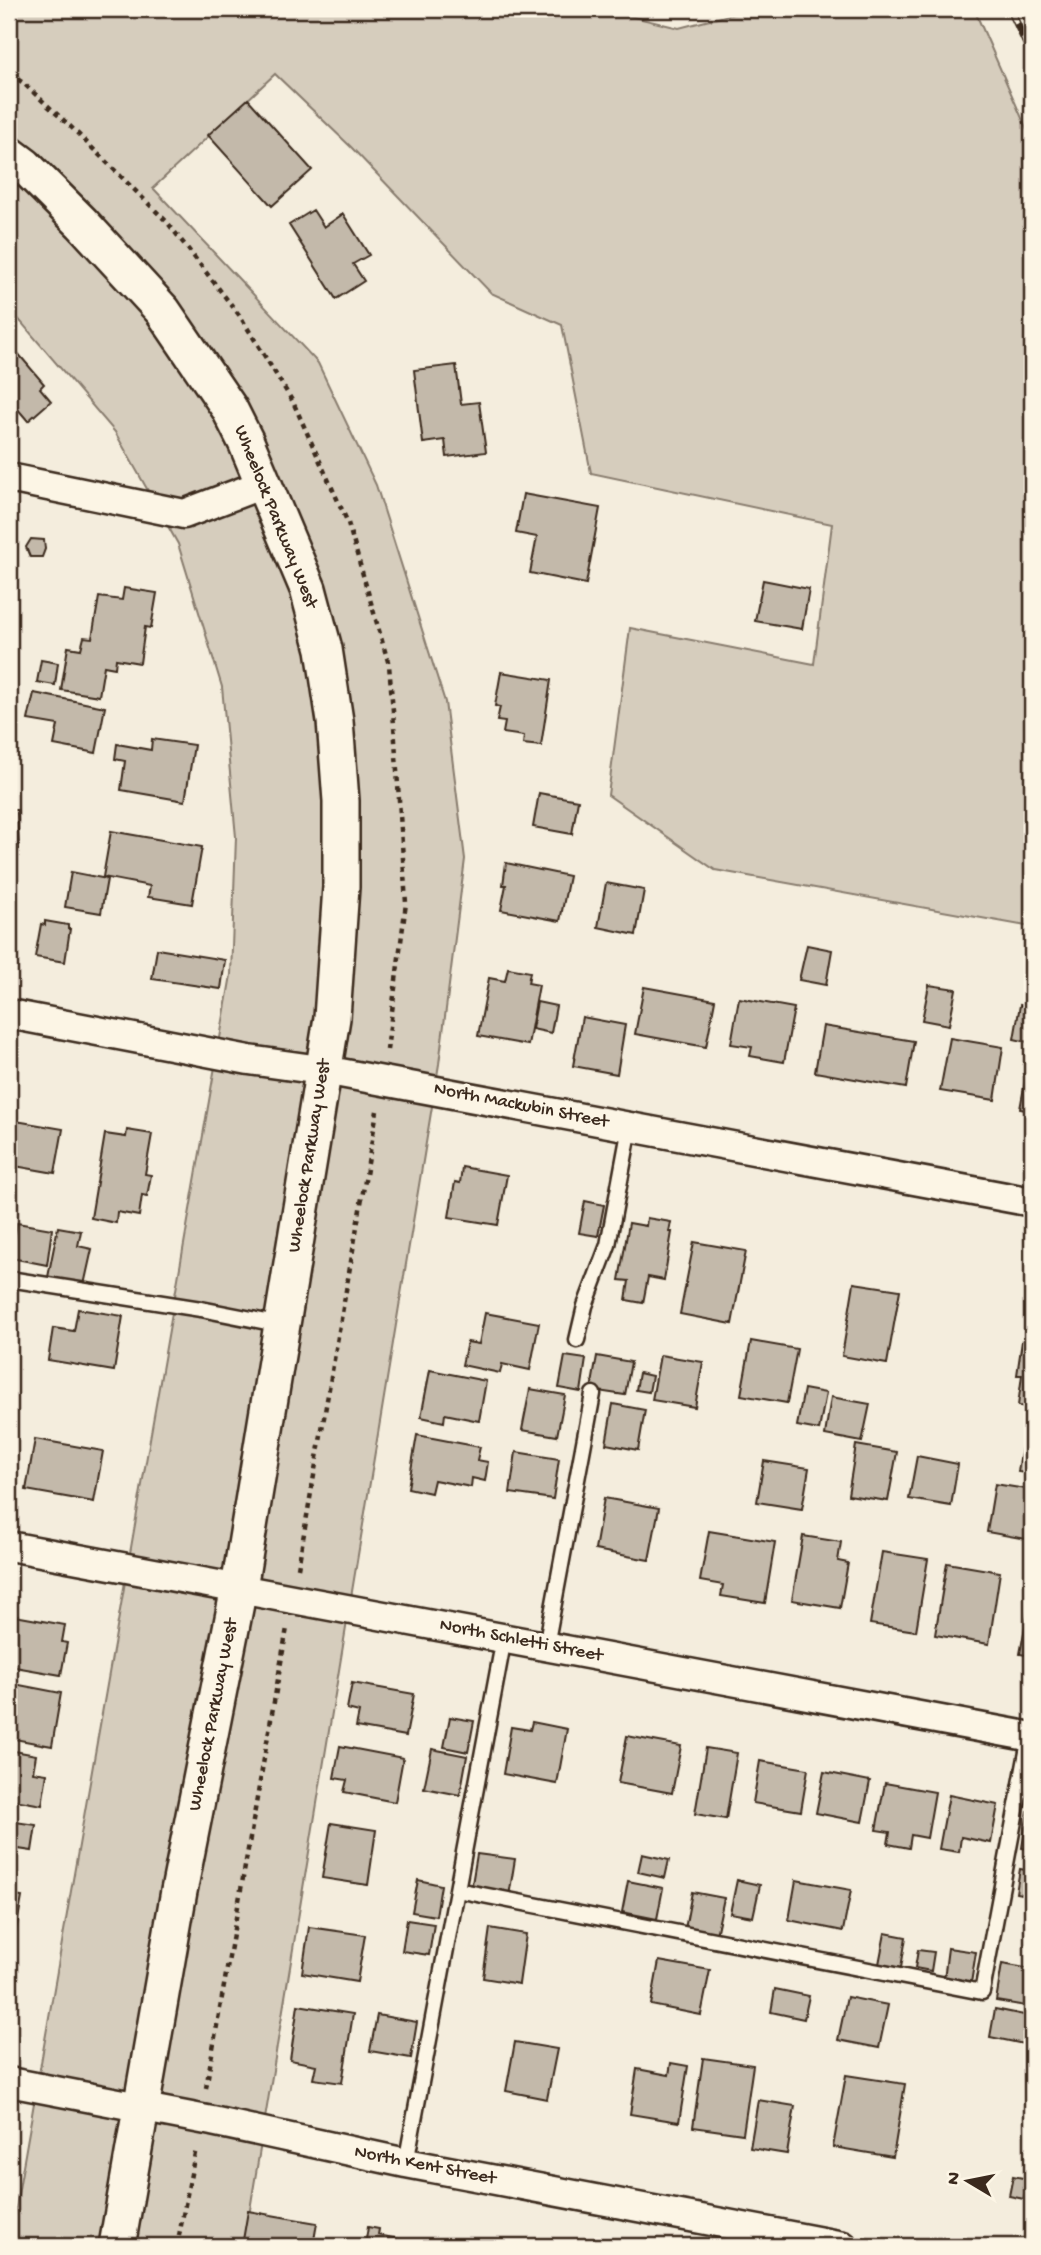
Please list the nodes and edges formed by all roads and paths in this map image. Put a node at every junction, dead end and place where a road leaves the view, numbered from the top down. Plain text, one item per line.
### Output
1 (9, 74) edge
2 (9, 154) edge
3 (286, 390) dead end
4 (9, 478) edge
5 (263, 484) junction
6 (9, 1014) edge
7 (323, 1069) junction
8 (630, 1127) junction
9 (1032, 1202) edge
10 (9, 1279) edge
11 (283, 1325) junction
12 (577, 1340) dead end
13 (593, 1394) dead end
14 (9, 1546) edge
15 (239, 1588) junction
16 (504, 1638) junction
17 (547, 1646) junction
18 (1031, 1736) edge
19 (457, 1890) junction
20 (9, 2082) edge
21 (141, 2106) junction
22 (406, 2163) junction
23 (117, 2246) edge
24 (843, 2246) edge

1 - 3 path
2 - 5 street, Wheelock Parkway West
4 - 5 street
5 - 7 street, Wheelock Parkway West
6 - 7 street, North Mackubin Street
7 - 8 street, North Mackubin Street
7 - 11 street, Wheelock Parkway West
8 - 9 street, North Mackubin Street
8 - 12 lane
10 - 11 lane
11 - 15 street, Wheelock Parkway West
13 - 17 lane
14 - 15 street, North Schletti Street
15 - 16 street, North Schletti Street
15 - 21 street, Wheelock Parkway West
16 - 17 street, North Schletti Street
16 - 19 lane
17 - 18 street, North Schletti Street
18 - 19 lane
19 - 22 lane
20 - 21 street, North Kent Street
21 - 22 street, North Kent Street
21 - 23 street, Wheelock Parkway West
22 - 24 street, North Kent Street

